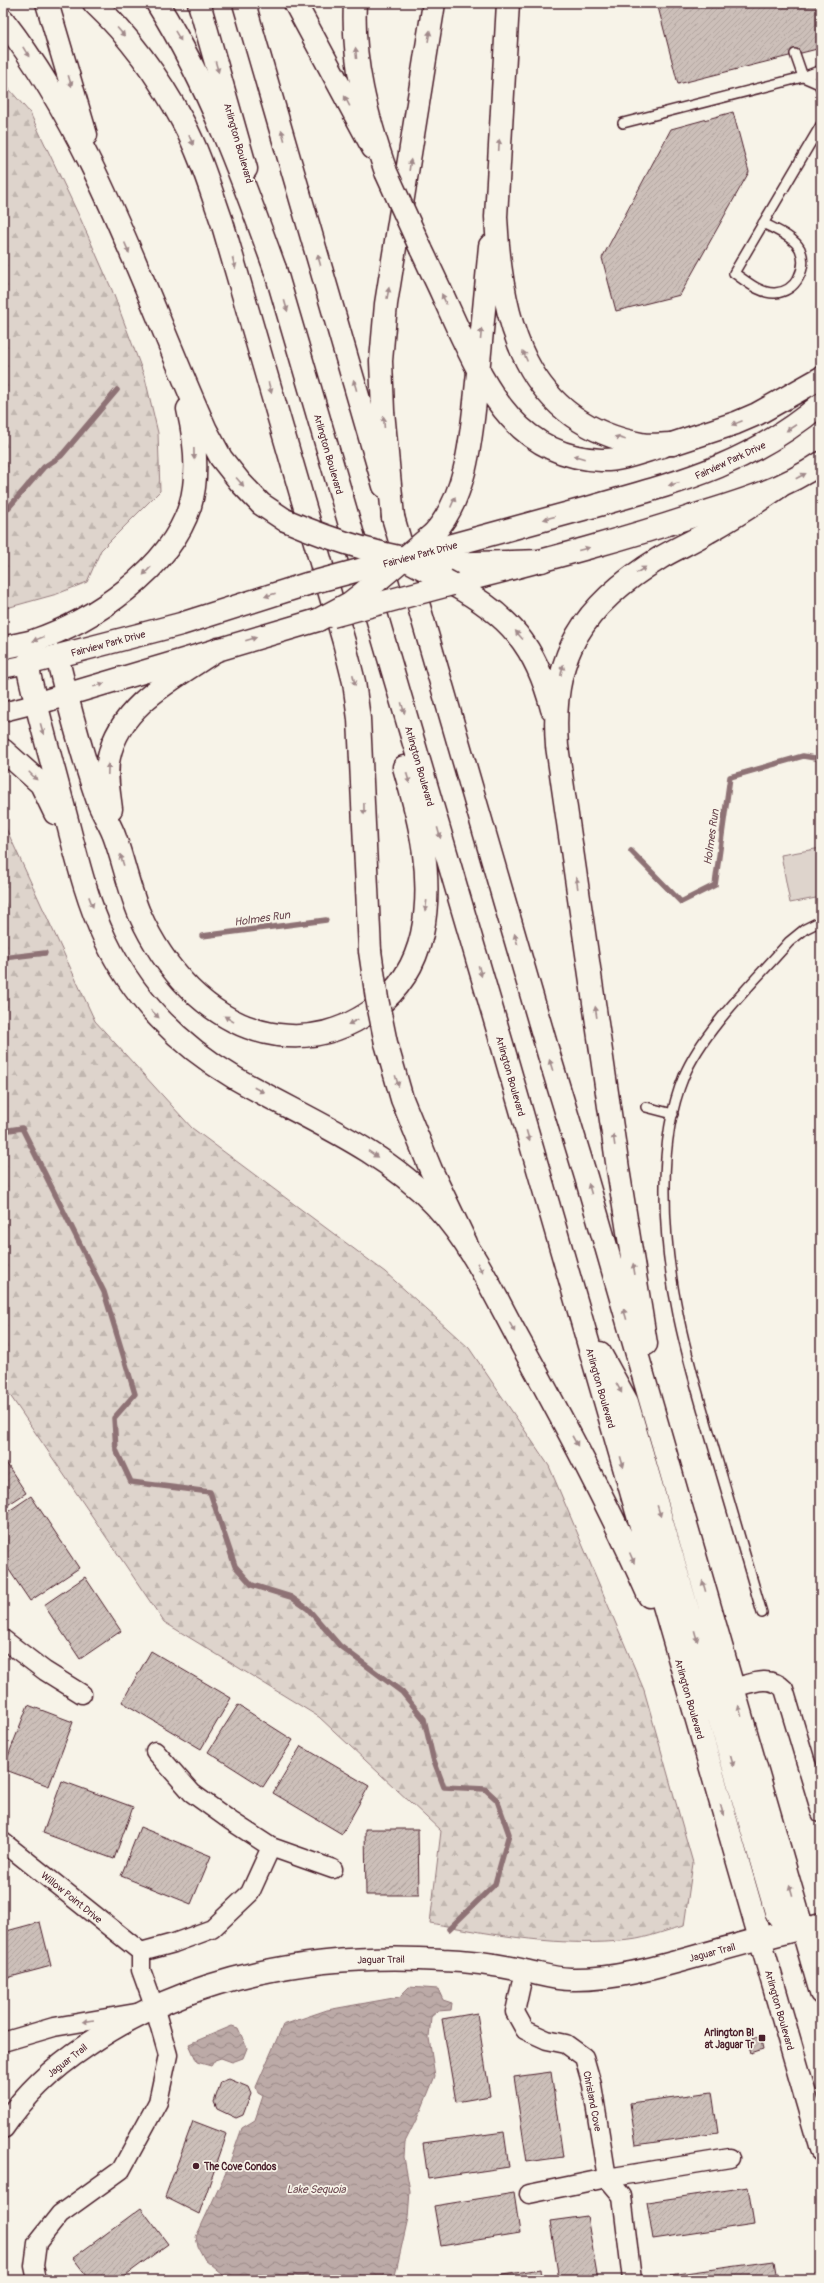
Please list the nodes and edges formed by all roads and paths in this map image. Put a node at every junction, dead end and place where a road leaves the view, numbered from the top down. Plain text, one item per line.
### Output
1 (47, 3) edge
2 (94, 3) edge
3 (157, 3) edge
4 (199, 3) edge
5 (244, 3) edge
6 (295, 3) edge
7 (355, 3) edge
8 (434, 3) edge
9 (508, 3) edge
10 (3, 20) edge
11 (794, 54) dead end
12 (821, 70) edge
13 (804, 78) junction
14 (820, 86) edge
15 (623, 123) dead end
16 (821, 125) edge
17 (386, 172) junction
18 (497, 184) junction
19 (112, 212) junction
20 (763, 223) junction
21 (275, 269) junction
22 (175, 362) junction
23 (478, 373) junction
24 (821, 378) edge
25 (821, 404) edge
26 (672, 444) junction
27 (821, 463) edge
28 (779, 487) junction
29 (393, 517) junction
30 (437, 549) junction
31 (404, 558) junction
32 (542, 561) junction
33 (452, 584) junction
34 (318, 620) junction
35 (380, 630) junction
36 (3, 648) edge
37 (218, 649) junction
38 (57, 656) junction
39 (27, 664) junction
40 (3, 668) edge
41 (67, 695) junction
42 (35, 704) junction
43 (3, 712) edge
44 (555, 722) junction
45 (3, 750) edge
46 (114, 836) junction
47 (79, 865) junction
48 (821, 921) edge
49 (646, 1108) dead end
50 (673, 1114) junction
51 (466, 1243) junction
52 (580, 1317) junction
53 (663, 1446) junction
54 (762, 1613) dead end
55 (3, 1639) edge
56 (733, 1688) junction
57 (82, 1694) dead end
58 (692, 1705) junction
59 (155, 1751) dead end
60 (821, 1813) edge
61 (3, 1842) edge
62 (271, 1847) junction
63 (333, 1869) dead end
64 (812, 1925) edge
65 (759, 1939) junction
66 (141, 1952) junction
67 (524, 1971) junction
68 (821, 1993) edge
69 (147, 2009) junction
70 (3, 2042) edge
71 (3, 2127) edge
72 (821, 2150) edge
73 (730, 2158) dead end
74 (607, 2178) junction
75 (529, 2194) dead end
76 (37, 2280) edge
77 (632, 2280) edge

1 -> 19 main road
2 -> 51 main road, bridge
3 -> 21 main road
4 -> 21 main road, Arlington Boulevard
29 -> 5 main road
17 -> 6 main road
17 -> 7 main road
29 -> 8 main road
18 -> 9 main road
10 -> 19 main road
11 - 13 lane
12 - 13 lane
13 - 14 lane
13 - 15 lane
16 - 20 lane
23 -> 17 main road, bridge
23 -> 18 main road
26 -> 18 main road
19 -> 22 main road
20 - 20 lane
21 -> 35 main road, Arlington Boulevard
22 -> 31 main road, bridge
22 -> 36 main road
26 -> 23 main road
30 -> 23 main road
24 -> 26 main road
25 -> 30 main road, Fairview Park Drive
28 -> 27 main road
32 -> 28 main road
44 -> 28 main road
53 -> 29 main road
30 - 31 main road, bridge
30 - 31 main road, bridge
30 - 32 main road
31 - 33 main road, bridge
31 - 34 main road, bridge
31 -> 38 main road, Fairview Park Drive, bridge
32 - 33 main road
33 - 34 main road, bridge
44 -> 33 main road
37 -> 34 main road
35 -> 46 main road
35 -> 52 main road, Arlington Boulevard
41 -> 37 main road
46 -> 37 main road
38 - 39 main road, Fairview Park Drive
38 - 41 main road
39 - 40 street, Fairview Park Drive
39 - 42 main road
41 - 42 main road
41 - 46 main road
42 - 43 street
42 -> 47 main road
53 -> 44 main road
45 -> 47 main road
47 -> 51 main road
48 - 50 lane
49 - 50 lane
50 - 54 lane
51 -> 58 main road
52 -> 58 main road, Arlington Boulevard
52 -> 64 main road
56 -> 53 main road
55 - 57 street
56 - 60 street
64 -> 56 main road
58 -> 65 main road, Arlington Boulevard
59 - 62 street
61 - 66 street, Willow Point Drive
62 - 63 street
62 - 66 street
64 - 65 main road, Jaguar Trail
64 - 68 main road
65 - 67 main road, Jaguar Trail
65 - 72 main road, Arlington Boulevard
66 - 69 street
67 - 69 main road, Jaguar Trail
67 - 74 street, Chrisland Cove
69 -> 70 street
69 - 71 main road, Jaguar Trail
69 - 76 street
73 - 74 street
74 - 75 street
74 - 77 street

